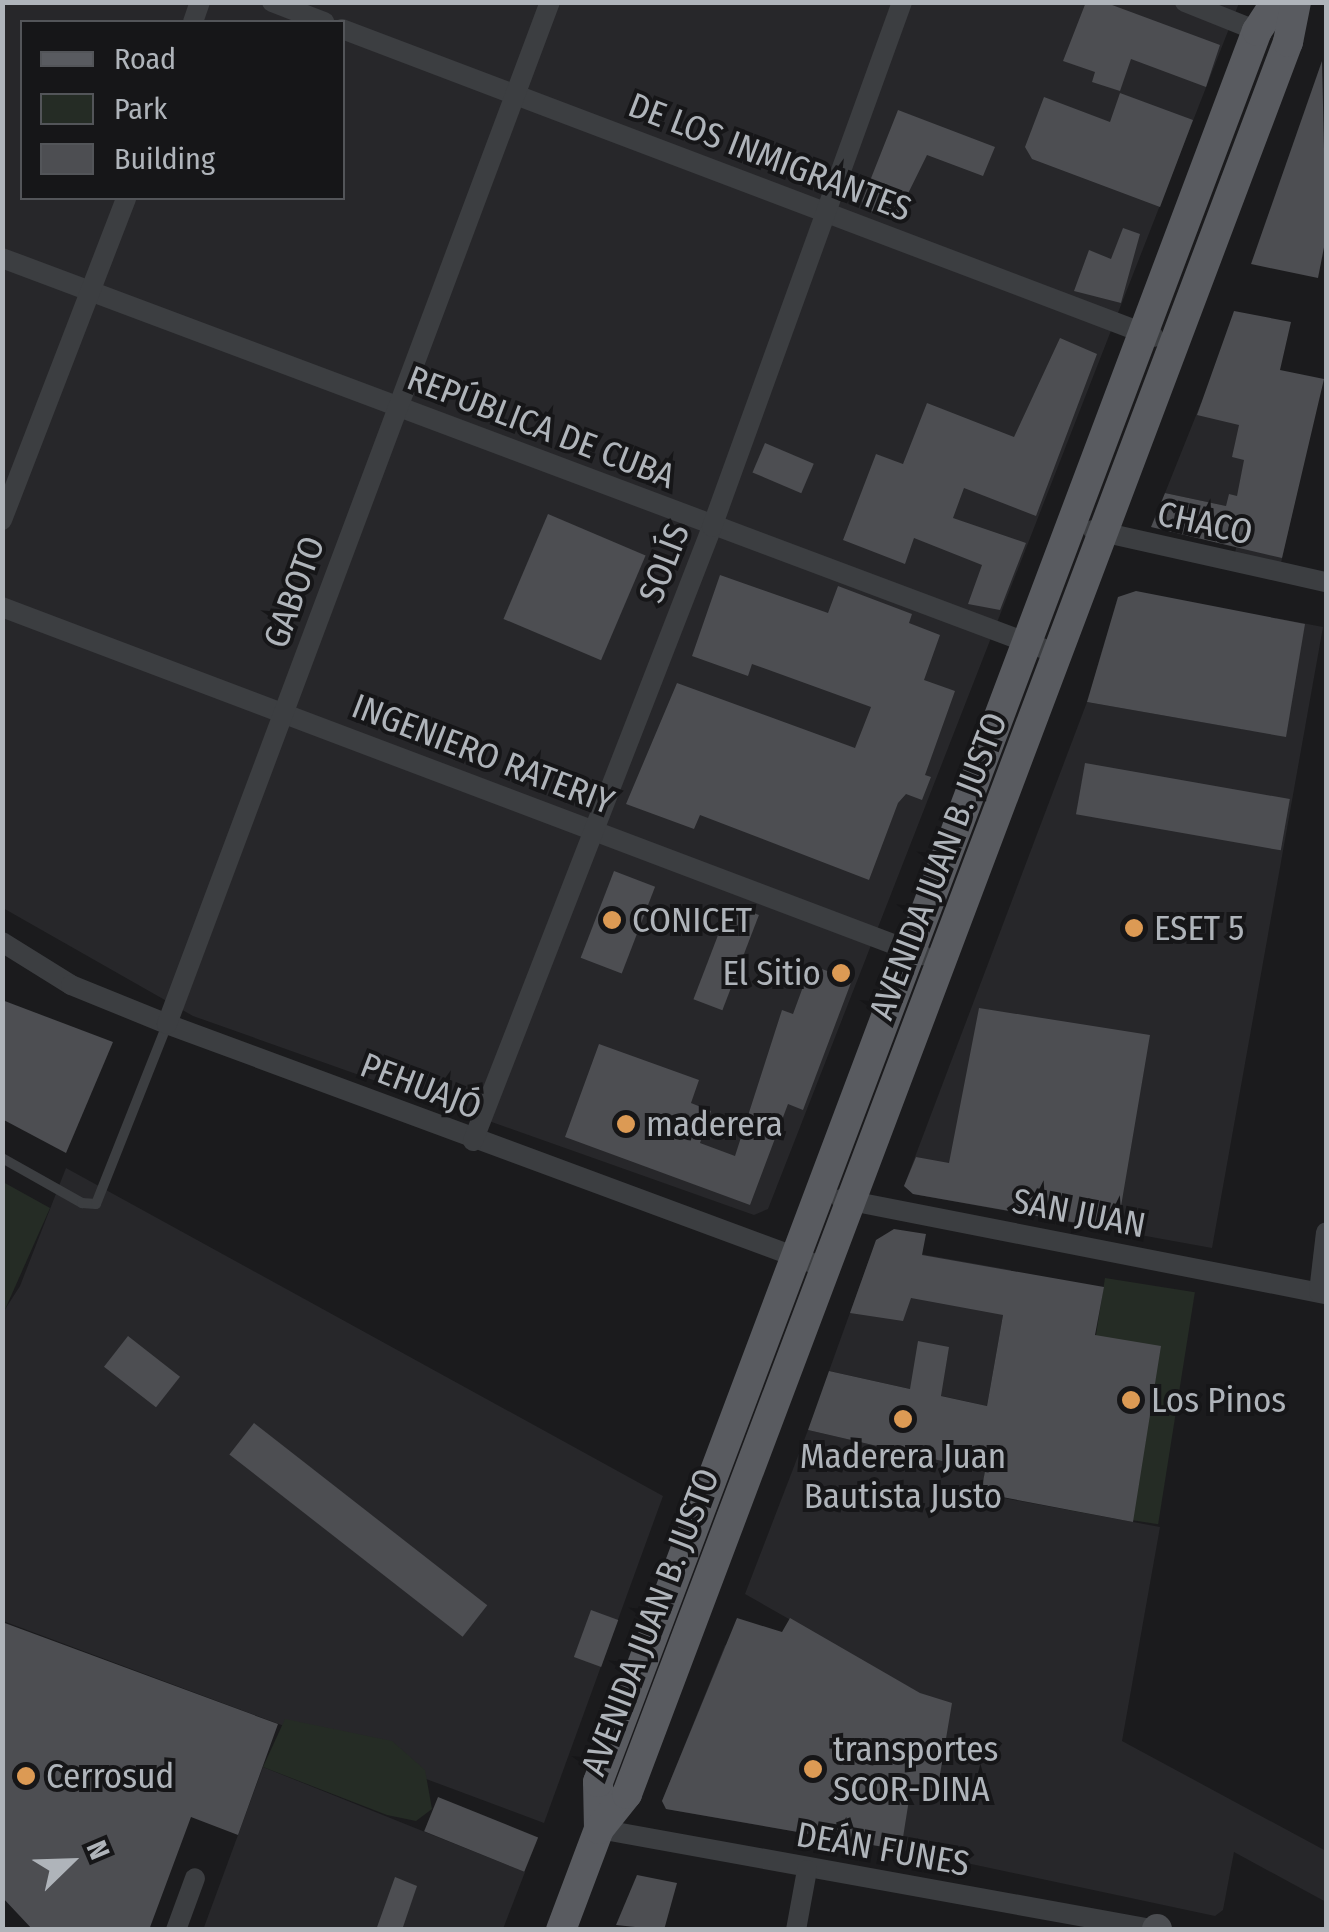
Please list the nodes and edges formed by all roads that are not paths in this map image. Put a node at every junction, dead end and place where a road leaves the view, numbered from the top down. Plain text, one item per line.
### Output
1 (272, 2) edge
2 (550, 2) edge
3 (902, 2) edge
4 (1276, 2) edge
5 (1296, 2) edge
6 (1198, 5) edge
7 (319, 20) edge
8 (345, 30) edge
9 (1257, 30) junction
10 (516, 95) junction
11 (125, 200) edge
12 (828, 214) junction
13 (2, 258) edge
14 (90, 291) junction
15 (1143, 333) junction
16 (1174, 344) junction
17 (398, 407) junction
18 (2, 520) edge
19 (1072, 522) junction
20 (712, 527) junction
21 (1103, 534) junction
22 (1326, 582) edge
23 (2, 607) edge
24 (1027, 643) junction
25 (1058, 654) junction
26 (284, 713) junction
27 (596, 831) junction
28 (2, 942) edge
29 (910, 951) junction
30 (941, 962) junction
31 (167, 1024) junction
32 (473, 1141) junction
33 (2, 1158) edge
34 (820, 1192) junction
35 (850, 1202) junction
36 (1326, 1232) edge
37 (795, 1257) junction
38 (826, 1268) junction
39 (1322, 1293) edge
40 (598, 1829) junction
41 (806, 1870) junction
42 (195, 1878) dead end
43 (176, 1930) edge
44 (561, 1930) edge
45 (796, 1930) edge
46 (1157, 1930) edge

1 - 7 street
2 - 10 street, GABOTO
3 - 12 street, SOLÍS
4 - 9 main road, AVENIDA JUAN B. JUSTO
5 - 16 main road, AVENIDA JUAN B. JUSTO
6 - 9 street
8 - 10 street, DE LOS INMIGRANTES
9 - 15 main road, AVENIDA JUAN B. JUSTO
10 - 12 street, DE LOS INMIGRANTES
10 - 17 street, GABOTO
11 - 14 street
12 - 15 street, DE LOS INMIGRANTES
12 - 20 street, SOLÍS
13 - 14 street, REPÚBLICA DE CUBA
14 - 17 street, REPÚBLICA DE CUBA
14 - 18 street
15 - 16 street, DE LOS INMIGRANTES
15 - 19 main road, AVENIDA JUAN B. JUSTO
16 - 21 main road, AVENIDA JUAN B. JUSTO
17 - 20 street, REPÚBLICA DE CUBA
17 - 26 street, GABOTO
19 - 21 street, CHACO
19 - 24 main road, AVENIDA JUAN B. JUSTO
20 - 24 street, REPÚBLICA DE CUBA
20 - 27 street, SOLÍS
21 - 22 street, CHACO
21 - 25 main road, AVENIDA JUAN B. JUSTO
23 - 26 street, INGENIERO RATERIY
24 - 25 street, REPÚBLICA DE CUBA
24 - 29 main road, AVENIDA JUAN B. JUSTO
25 - 30 main road, AVENIDA JUAN B. JUSTO
26 - 27 street, INGENIERO RATERIY
26 - 31 street, GABOTO
27 - 29 street, INGENIERO RATERIY
27 - 32 street, SOLÍS
28 - 31 street, PEHUAJÓ
29 - 30 street, INGENIERO RATERIY
29 - 34 main road, AVENIDA JUAN B. JUSTO
30 - 35 main road, AVENIDA JUAN B. JUSTO
31 - 32 street, PEHUAJÓ
31 - 33 lane, GABOTO
32 - 37 street, PEHUAJÓ
34 - 35 street, SAN JUAN
34 - 37 main road, AVENIDA JUAN B. JUSTO
35 - 38 main road, AVENIDA JUAN B. JUSTO
35 - 39 street, SAN JUAN
36 - 39 street
37 - 38 street, PEHUAJÓ
37 - 40 main road, AVENIDA JUAN B. JUSTO
38 - 40 main road, AVENIDA JUAN B. JUSTO
40 - 41 street, DEÁN FUNES
40 - 44 main road
41 - 45 street
41 - 46 street, DEÁN FUNES
42 - 43 street

